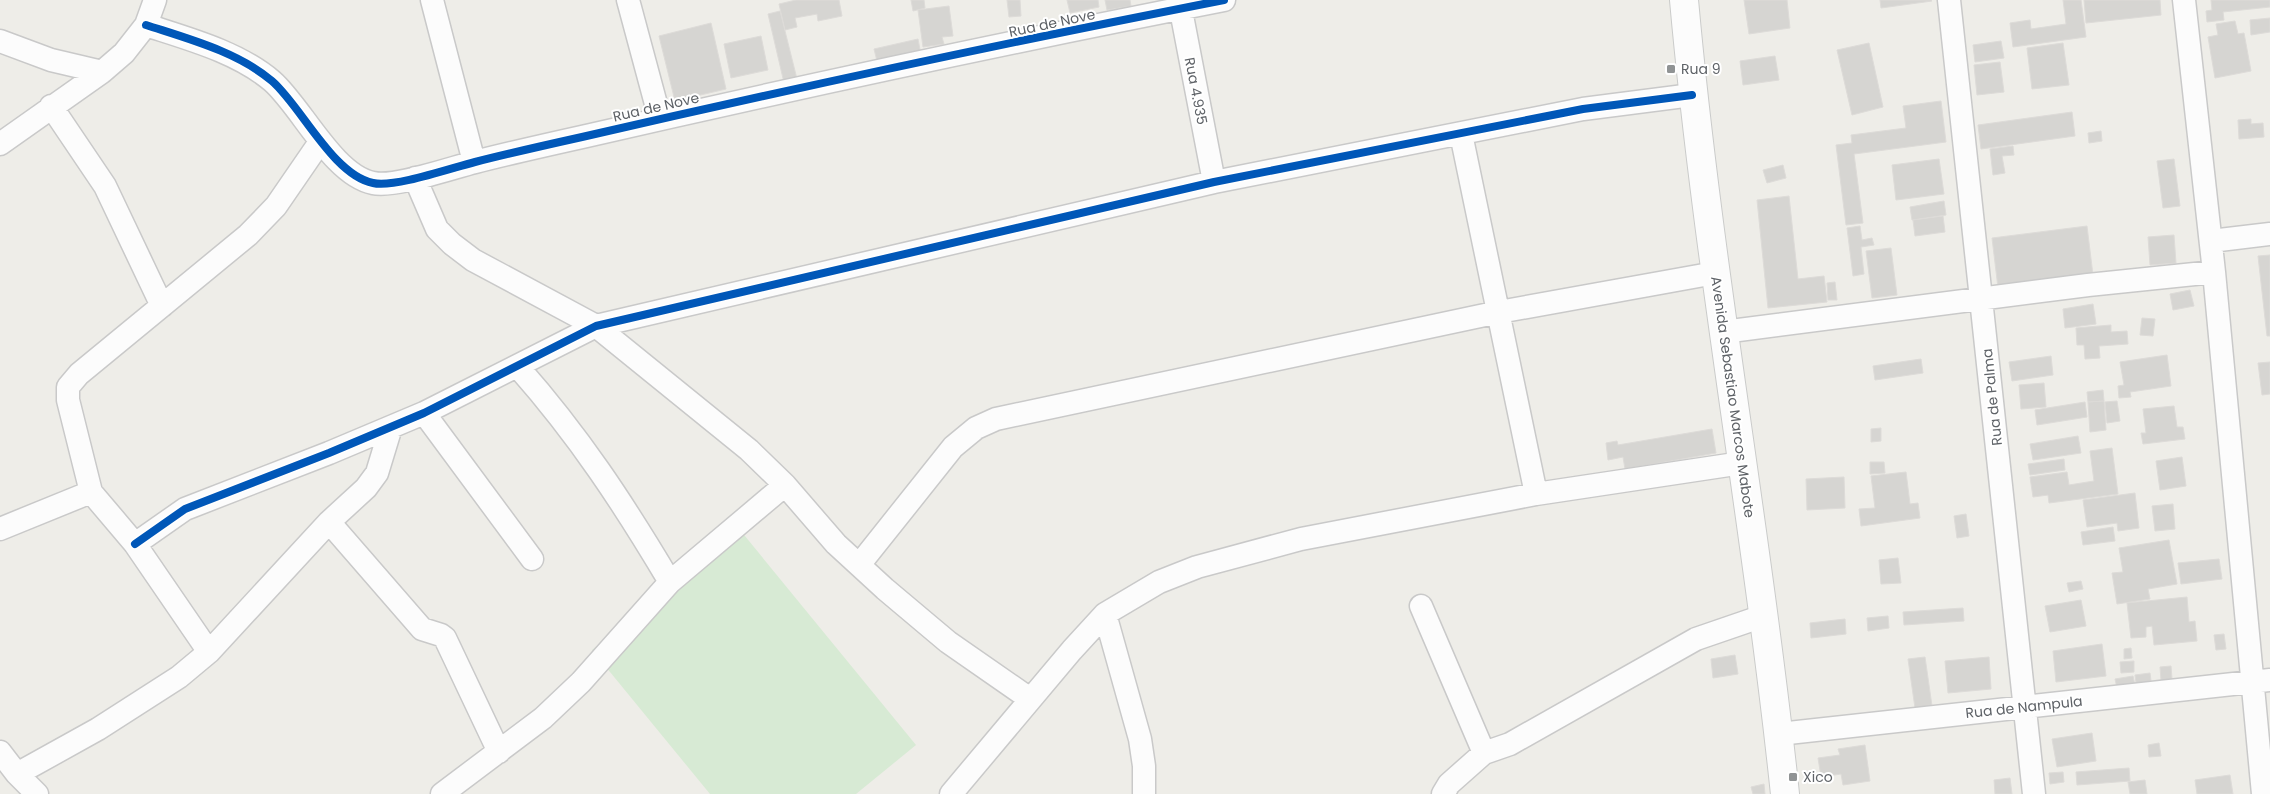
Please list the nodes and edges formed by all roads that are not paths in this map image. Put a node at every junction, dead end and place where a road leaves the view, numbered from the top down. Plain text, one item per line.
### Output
1 (155, 0) edge
2 (432, 0) edge
3 (628, 0) edge
4 (1224, 0) edge
5 (1684, 0) edge
6 (1949, 0) edge
7 (2184, 0) edge
8 (1179, 4) edge
9 (146, 25) junction
10 (0, 41) edge
11 (102, 72) junction
12 (1692, 95) junction
13 (51, 106) junction
14 (660, 119) junction
15 (1461, 134) junction
16 (320, 142) junction
17 (0, 144) edge
18 (474, 162) junction
19 (415, 178) junction
20 (1214, 182) junction
21 (2270, 234) edge
22 (2211, 241) junction
23 (2214, 272) junction
24 (1715, 273) junction
25 (1981, 298) junction
26 (162, 306) junction
27 (1499, 312) junction
28 (596, 326) junction
29 (1723, 332) junction
30 (518, 367) junction
31 (424, 413) junction
32 (391, 427) junction
33 (1742, 463) junction
34 (785, 485) junction
35 (91, 492) junction
36 (1536, 494) junction
37 (329, 522) junction
38 (0, 529) edge
39 (135, 544) junction
40 (532, 559) dead end
41 (860, 565) junction
42 (670, 582) junction
43 (1421, 606) dead end
44 (1105, 614) junction
45 (1763, 616) junction
46 (209, 652) junction
47 (2262, 681) edge
48 (1030, 699) junction
49 (2023, 707) junction
50 (1778, 734) junction
51 (0, 752) edge
52 (499, 752) junction
53 (1484, 753) junction
54 (17, 774) junction
55 (37, 794) edge
56 (442, 794) edge
57 (951, 794) edge
58 (1144, 794) edge
59 (1443, 794) edge
60 (1785, 794) edge
61 (2034, 794) edge
62 (2264, 794) edge

1 - 9 street
2 - 18 street
3 - 14 street
4 - 8 street, Rua de Nove
5 - 12 main road, Avenida Sebastiao Marcos Mabote
6 - 25 street, Rua de Palma
7 - 22 street
8 - 14 street, Rua de Nove
8 - 20 street, Rua 4.935
9 - 11 street
9 - 16 street, Rua de Nove
10 - 11 street
11 - 13 street
12 - 15 street
12 - 24 main road, Avenida Sebastiao Marcos Mabote
13 - 17 street
13 - 26 street
14 - 18 street, Rua de Nove
15 - 20 street
15 - 27 street
16 - 19 street, Rua de Nove
16 - 26 street
18 - 19 street, Rua de Nove
19 - 28 street
20 - 28 street
21 - 22 street
22 - 23 street
23 - 25 street
23 - 47 street
24 - 27 street
24 - 29 main road, Avenida Sebastiao Marcos Mabote
25 - 29 street
25 - 49 street, Rua de Palma
26 - 35 street
27 - 36 street
27 - 41 street
28 - 30 street
28 - 34 street
29 - 33 main road, Avenida Sebastiao Marcos Mabote
30 - 31 street
30 - 42 street
31 - 32 street
31 - 40 street
32 - 37 street
32 - 39 street
33 - 36 street
33 - 45 main road, Avenida Sebastiao Marcos Mabote
34 - 41 street
34 - 42 street
35 - 38 street
35 - 39 street
36 - 44 street
37 - 46 street
37 - 52 street
39 - 46 street
41 - 48 street
42 - 52 street
43 - 53 street
44 - 48 street
44 - 58 street
45 - 50 main road, Avenida Sebastiao Marcos Mabote
45 - 53 street
46 - 54 street
47 - 49 street, Rua de Nampula
47 - 62 street
48 - 57 street
49 - 50 street, Rua de Nampula
49 - 61 street, Rua de Palma
50 - 60 main road, Avenida Sebastiao Marcos Mabote
51 - 54 street
52 - 56 street
53 - 59 street
54 - 55 street

